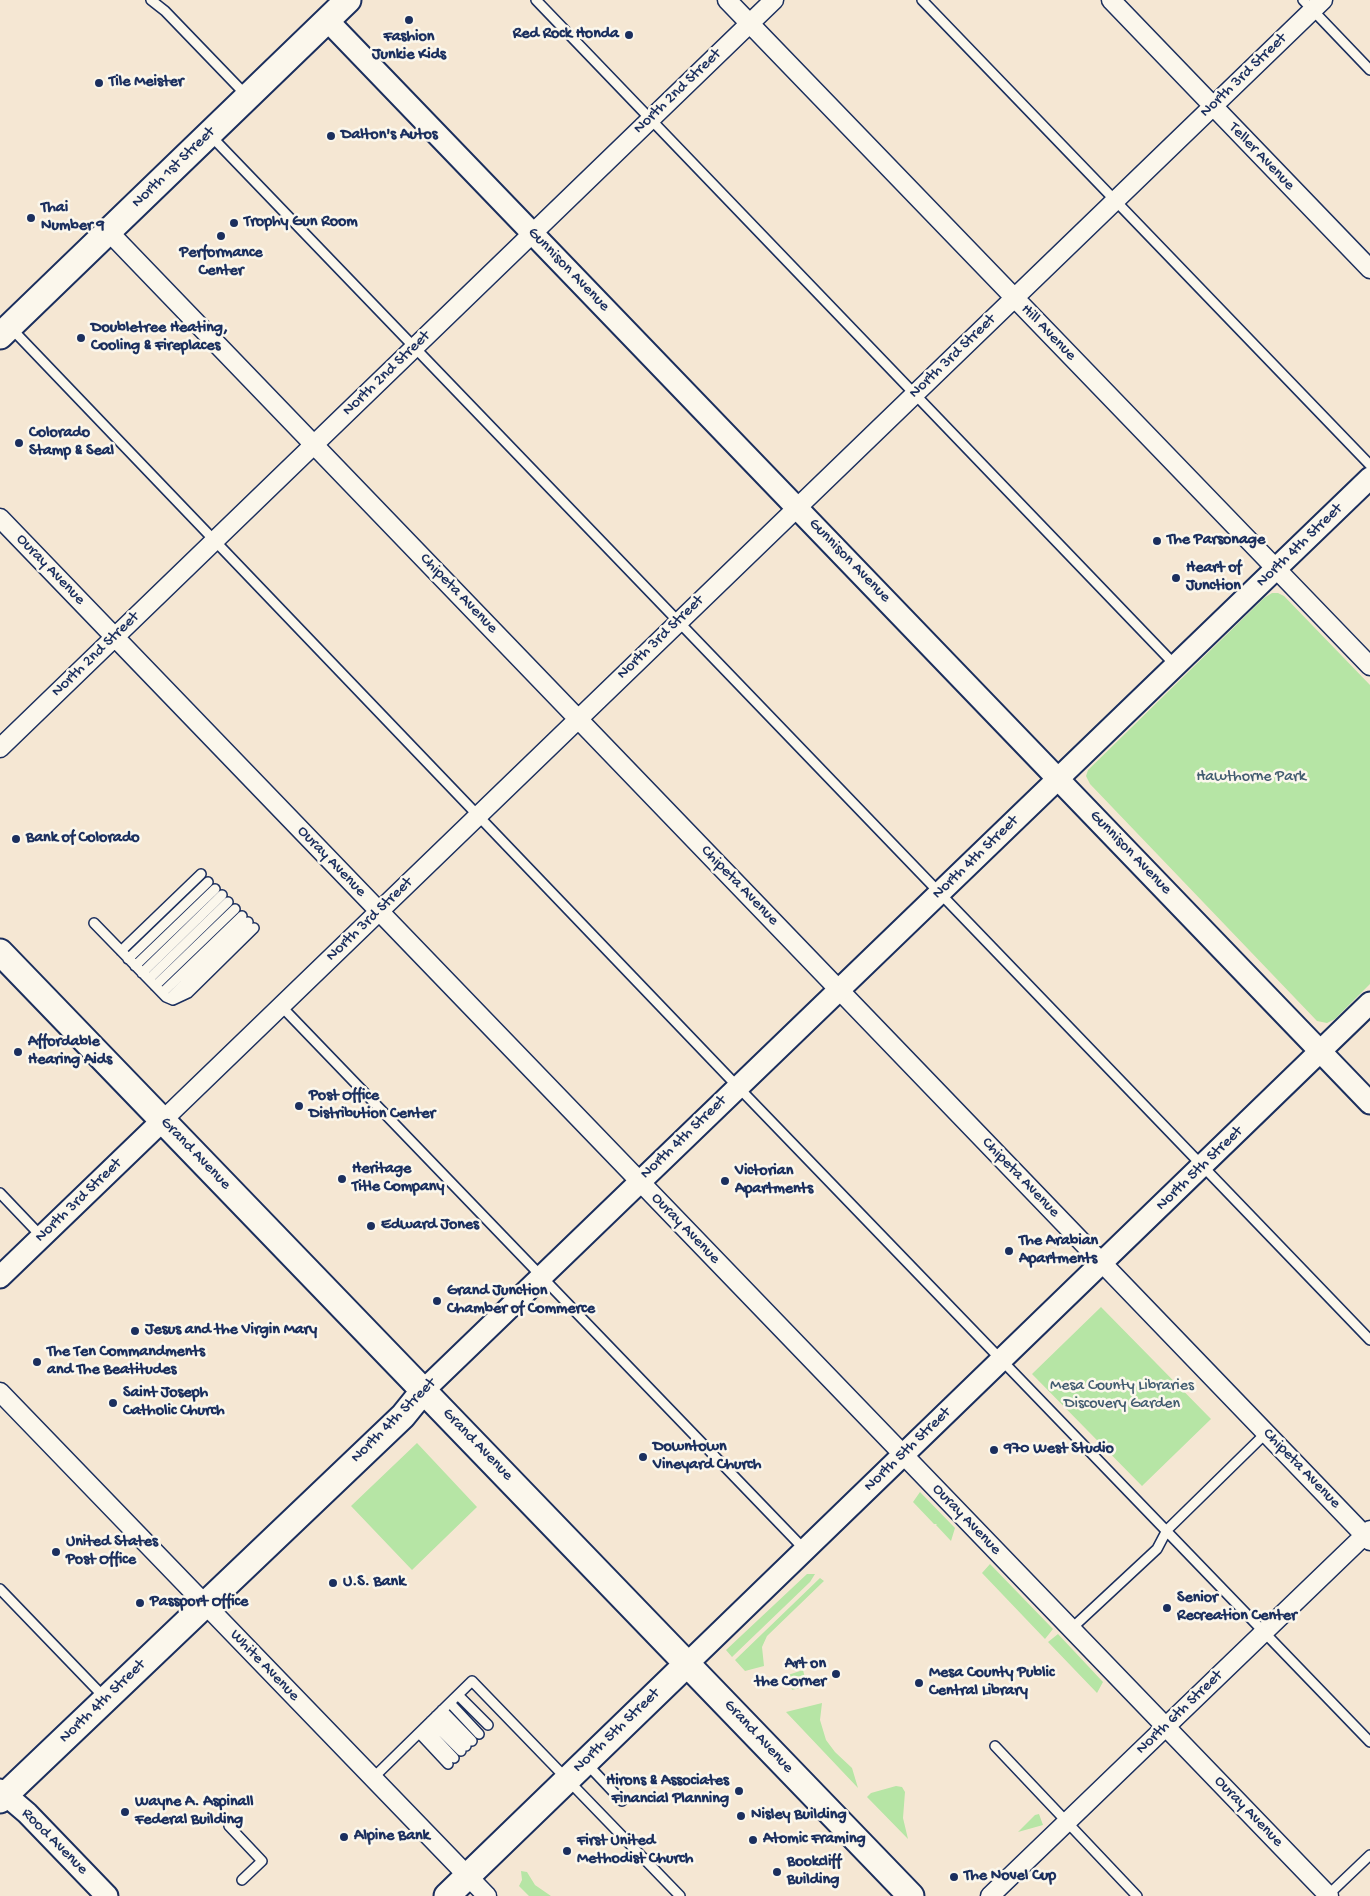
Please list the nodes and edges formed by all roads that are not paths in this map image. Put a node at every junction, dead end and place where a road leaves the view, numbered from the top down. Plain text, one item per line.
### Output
1 (151, 0) edge
2 (348, 0) edge
3 (536, 0) edge
4 (727, 0) edge
5 (774, 0) edge
6 (922, 0) edge
7 (1111, 0) edge
8 (1313, 3) edge
9 (327, 20) junction
10 (750, 24) junction
11 (1370, 70) edge
12 (248, 96) junction
13 (1213, 107) junction
14 (651, 119) junction
15 (209, 134) junction
16 (1115, 201) junction
17 (108, 231) junction
18 (533, 233) junction
19 (1370, 270) edge
20 (1014, 298) junction
21 (5, 331) edge
22 (414, 347) junction
23 (916, 393) junction
24 (314, 444) junction
25 (1370, 465) edge
26 (1370, 478) edge
27 (797, 507) junction
28 (0, 518) edge
29 (214, 541) junction
30 (1276, 570) junction
31 (678, 622) junction
32 (115, 637) junction
33 (1176, 666) junction
34 (1370, 666) edge
35 (578, 719) junction
36 (0, 748) edge
37 (1058, 779) junction
38 (478, 815) junction
39 (201, 874) dead end
40 (208, 882) dead end
41 (939, 893) junction
42 (235, 909) junction
43 (379, 911) junction
44 (94, 923) dead end
45 (121, 951) junction
46 (0, 952) edge
47 (128, 959) junction
48 (145, 976) junction
49 (839, 989) junction
50 (166, 996) junction
51 (1370, 1004) edge
52 (281, 1006) junction
53 (1321, 1052) junction
54 (738, 1086) junction
55 (1370, 1103) edge
56 (163, 1120) junction
57 (1202, 1166) junction
58 (640, 1181) junction
59 (0, 1193) edge
60 (42, 1237) junction
61 (1102, 1263) junction
62 (0, 1277) edge
63 (540, 1277) junction
64 (1370, 1340) edge
65 (1001, 1359) junction
66 (424, 1390) junction
67 (0, 1392) edge
68 (1266, 1433) junction
69 (904, 1455) junction
70 (1167, 1530) junction
71 (1368, 1536) edge
72 (806, 1550) junction
73 (0, 1589) edge
74 (205, 1605) junction
75 (1071, 1629) junction
76 (1265, 1632) junction
77 (688, 1663) junction
78 (458, 1695) junction
79 (106, 1699) junction
80 (450, 1703) junction
81 (431, 1721) junction
82 (488, 1725) dead end
83 (1166, 1727) junction
84 (479, 1734) dead end
85 (1370, 1742) edge
86 (995, 1746) dead end
87 (460, 1752) junction
88 (577, 1771) junction
89 (373, 1778) junction
90 (2, 1795) edge
91 (622, 1801) dead end
92 (1067, 1822) junction
93 (229, 1826) dead end
94 (1370, 1855) edge
95 (467, 1876) junction
96 (242, 1880) dead end
97 (107, 1896) edge
98 (446, 1896) edge
99 (487, 1896) edge
100 (680, 1896) edge
101 (911, 1896) edge
102 (990, 1896) edge
103 (1137, 1896) edge
104 (1328, 1896) edge

1 - 12 lane
2 - 9 main road, North 1st Street
3 - 14 lane
4 - 10 street, Hill Avenue
5 - 10 street, North 2nd Street
6 - 16 lane
7 - 13 street, Teller Avenue
8 - 11 lane
8 - 13 street, North 3rd Street
9 - 12 main road, North 1st Street
9 - 18 street, Gunnison Avenue
10 - 14 street, North 2nd Street
10 - 20 street, Hill Avenue
12 - 15 main road, North 1st Street
13 - 16 street, North 3rd Street
13 - 19 street, Teller Avenue
14 - 18 street, North 2nd Street
14 - 23 lane
15 - 17 main road, North 1st Street
15 - 22 lane
16 - 20 street, North 3rd Street
16 - 25 lane
17 - 21 main road, North 1st Street
17 - 24 street, Chipeta Avenue
18 - 22 street, North 2nd Street
18 - 27 street, Gunnison Avenue
20 - 23 street, North 3rd Street
20 - 30 street, Hill Avenue
21 - 29 lane
22 - 24 street, North 2nd Street
22 - 31 lane
23 - 27 street, North 3rd Street
23 - 33 lane
24 - 29 street, North 2nd Street
24 - 35 street, Chipeta Avenue
26 - 30 street, North 4th Street
27 - 31 street, North 3rd Street
27 - 37 street, Gunnison Avenue
28 - 32 street, Ouray Avenue
29 - 32 street, North 2nd Street
29 - 38 lane
30 - 33 street, North 4th Street
30 - 34 street, Hill Avenue
31 - 35 street, North 3rd Street
31 - 41 lane
32 - 36 street, North 2nd Street
32 - 43 street, Ouray Avenue
33 - 37 street, North 4th Street
35 - 38 street, North 3rd Street
35 - 49 street, Chipeta Avenue
37 - 41 street, North 4th Street
37 - 53 street, Gunnison Avenue
38 - 43 street, North 3rd Street
38 - 54 lane
39 - 45 lane
40 - 47 lane
41 - 49 street, North 4th Street
41 - 57 lane
42 - 48 lane
42 - 48 lane
42 - 50 lane
42 - 50 lane
43 - 52 street, North 3rd Street
43 - 58 street, Ouray Avenue
44 - 45 lane
45 - 47 lane
46 - 56 main road, Grand Avenue
47 - 48 lane
48 - 50 lane
49 - 54 street, North 4th Street
49 - 61 street, Chipeta Avenue
51 - 53 street, North 5th Street
52 - 56 street, North 3rd Street
52 - 63 lane
53 - 55 street, Gunnison Avenue
53 - 57 street, North 5th Street
54 - 58 street, North 4th Street
54 - 65 lane
56 - 60 street, North 3rd Street
56 - 66 main road, Grand Avenue
57 - 61 street, North 5th Street
57 - 64 lane
58 - 63 street, North 4th Street
58 - 69 street, Ouray Avenue
59 - 60 lane
60 - 62 street, North 3rd Street
61 - 65 street, North 5th Street
61 - 68 street, Chipeta Avenue
63 - 66 street, North 4th Street
63 - 72 lane
65 - 69 street, North 5th Street
65 - 70 lane
66 - 74 main road, North 4th Street
66 - 77 main road, Grand Avenue
67 - 74 street, White Avenue
68 - 70 lane
68 - 71 street, Chipeta Avenue
69 - 72 street, North 5th Street
69 - 75 street, Ouray Avenue
70 - 75 lane
70 - 76 lane
71 - 76 street, North 6th Street
72 - 77 street, North 5th Street
73 - 79 lane
74 - 79 main road, North 4th Street
74 - 89 street, White Avenue
75 - 83 street, Ouray Avenue
76 - 83 street, North 6th Street
76 - 85 lane
77 - 88 main road, North 5th Street
77 - 101 main road, Grand Avenue
78 - 80 lane
78 - 82 lane
78 - 88 lane
79 - 90 main road, North 4th Street
80 - 81 lane
80 - 84 lane
81 - 87 lane
81 - 87 lane
81 - 87 lane
81 - 89 lane
83 - 92 street, North 6th Street
83 - 104 street, Ouray Avenue
86 - 92 lane
88 - 91 lane
88 - 95 main road, North 5th Street
88 - 100 lane
89 - 95 street, White Avenue
90 - 97 street, Rood Avenue
92 - 102 street, North 6th Street
92 - 103 lane
93 - 96 lane
94 - 104 lane
95 - 98 main road, North 5th Street
95 - 99 street, White Avenue

